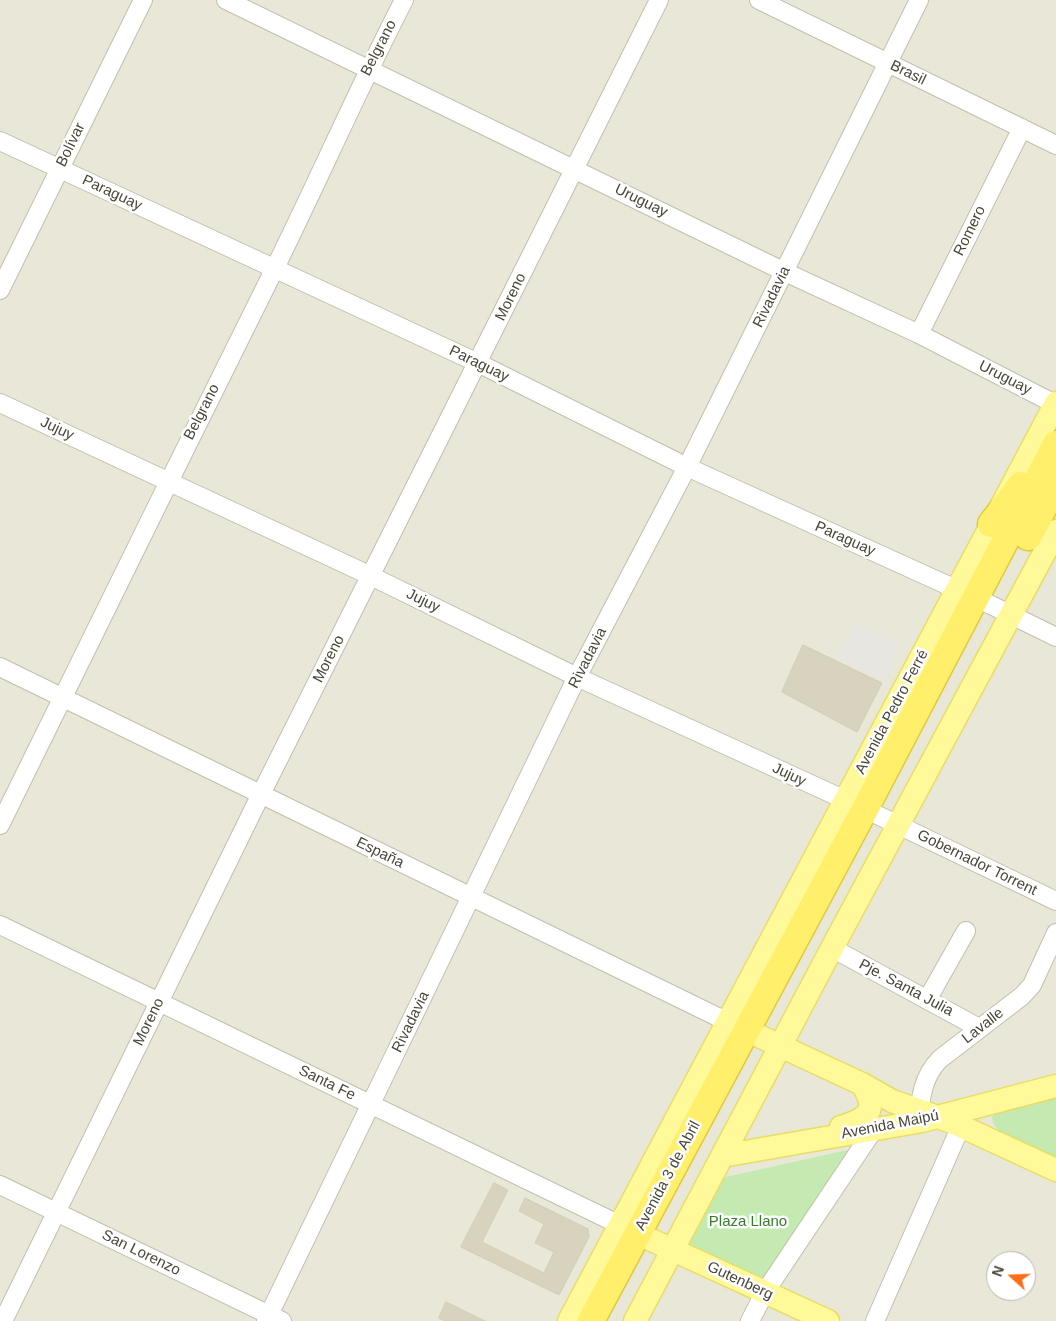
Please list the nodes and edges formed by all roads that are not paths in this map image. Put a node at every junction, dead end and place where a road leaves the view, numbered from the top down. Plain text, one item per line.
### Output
1 (143, 0) edge
2 (226, 0) edge
3 (404, 0) edge
4 (660, 0) edge
5 (759, 0) edge
6 (919, 0) edge
7 (887, 63) junction
8 (368, 69) junction
9 (1022, 128) junction
10 (0, 141) edge
11 (1056, 145) edge
12 (60, 168) junction
13 (574, 168) junction
14 (275, 268) junction
15 (785, 272) junction
16 (0, 290) edge
17 (919, 334) junction
18 (478, 364) junction
19 (0, 403) edge
20 (1056, 403) edge
21 (1056, 432) edge
22 (1056, 444) edge
23 (687, 467) junction
24 (168, 480) junction
25 (1056, 485) edge
26 (991, 524) junction
27 (1056, 531) edge
28 (371, 576) junction
29 (984, 602) junction
30 (1056, 636) edge
31 (0, 667) edge
32 (577, 677) junction
33 (62, 697) junction
34 (261, 794) junction
35 (872, 813) junction
36 (0, 824) edge
37 (471, 897) junction
38 (1056, 901) edge
39 (0, 925) edge
40 (966, 931) dead end
41 (1056, 933) edge
42 (832, 948) junction
43 (926, 1000) junction
44 (159, 1001) junction
45 (979, 1028) junction
46 (754, 1034) junction
47 (1056, 1072) edge
48 (862, 1084) junction
49 (1056, 1086) edge
50 (371, 1105) junction
51 (925, 1116) junction
52 (961, 1126) junction
53 (874, 1129) junction
54 (775, 1146) junction
55 (722, 1156) junction
56 (1056, 1170) edge
57 (0, 1185) edge
58 (56, 1212) junction
59 (646, 1238) junction
60 (765, 1292) junction
61 (273, 1319) edge
62 (3, 1321) edge
63 (569, 1321) edge
64 (591, 1321) edge
65 (610, 1321) edge
66 (635, 1321) edge
67 (750, 1321) edge
68 (828, 1321) edge
69 (875, 1321) edge

1 - 12 street, Bolívar
2 - 8 street, Uruguay
3 - 8 street, Belgrano
4 - 13 street, Moreno
5 - 7 street, Brasil
6 - 7 street, Rivadavia
7 - 9 street, Brasil
7 - 15 street, Rivadavia
8 - 13 street, Uruguay
8 - 14 street, Belgrano
9 - 11 street, Brasil
9 - 17 street, Romero
10 - 12 street, Paraguay
12 - 14 street, Paraguay
12 - 16 street, Bolívar
13 - 15 street, Uruguay
13 - 18 street, Moreno
14 - 18 street, Paraguay
14 - 24 street, Belgrano
15 - 17 street, Uruguay
15 - 23 street, Rivadavia
17 - 20 street, Uruguay
18 - 23 street, Paraguay
18 - 28 street, Moreno
19 - 24 street, Jujuy
20 - 26 main road, Avenida Pedro Ferré
21 - 26 highway
22 - 29 highway, Avenida Pedro Ferré
23 - 29 street, Paraguay
23 - 32 street, Rivadavia
24 - 28 street, Jujuy
24 - 33 street, Belgrano
25 - 29 highway, Avenida Pedro Ferré
26 - 29 main road, Avenida Pedro Ferré
27 - 29 main road, Avenida Pedro Ferré
28 - 32 street, Jujuy
28 - 34 street, Moreno
29 - 30 street, Paraguay
29 - 35 highway, Avenida Pedro Ferré
29 - 35 main road, Avenida Pedro Ferré
31 - 33 street, España
32 - 35 street, Jujuy
32 - 37 street, Rivadavia
33 - 34 street, España
33 - 36 street, Belgrano
34 - 37 street, España
34 - 44 street, Moreno
35 - 38 street, Gobernador Torrent
35 - 42 main road, Avenida Pedro Ferré
35 - 46 highway, Avenida Pedro Ferré
35 - 46 main road, Avenida Pedro Ferré
37 - 46 street, España
37 - 50 street, Rivadavia
39 - 44 street, Santa Fe
40 - 43 street
41 - 45 street, Lavalle
42 - 43 street, Pje. Santa Julia
42 - 46 main road, Avenida Pedro Ferré
43 - 45 street, Pje. Santa Julia
44 - 50 street, Santa Fe
44 - 58 street, Moreno
45 - 51 street, Lavalle
46 - 48 main road
46 - 55 main road, Avenida 3 de Abril
46 - 59 highway, Avenida 3 de Abril
46 - 59 main road, Avenida 3 de Abril
47 - 51 main road, Avenida Maipú
48 - 51 main road
48 - 54 main road
49 - 51 main road, Avenida Maipú
50 - 59 street, Santa Fe
50 - 61 street, Rivadavia
51 - 52 main road
51 - 53 main road, Avenida Maipú
52 - 56 main road
52 - 69 street
53 - 54 main road, Avenida Maipú
53 - 60 street
54 - 55 main road, Avenida Maipú
55 - 59 main road, Avenida 3 de Abril
57 - 58 street, San Lorenzo
58 - 61 street, San Lorenzo
58 - 62 street, Moreno
59 - 60 main road, Gutenberg
59 - 63 main road, Avenida 3 de Abril
59 - 64 highway, Avenida 3 de Abril
59 - 65 highway, Avenida 3 de Abril
59 - 66 main road, Avenida 3 de Abril
60 - 67 street
60 - 68 main road, Gutenberg

